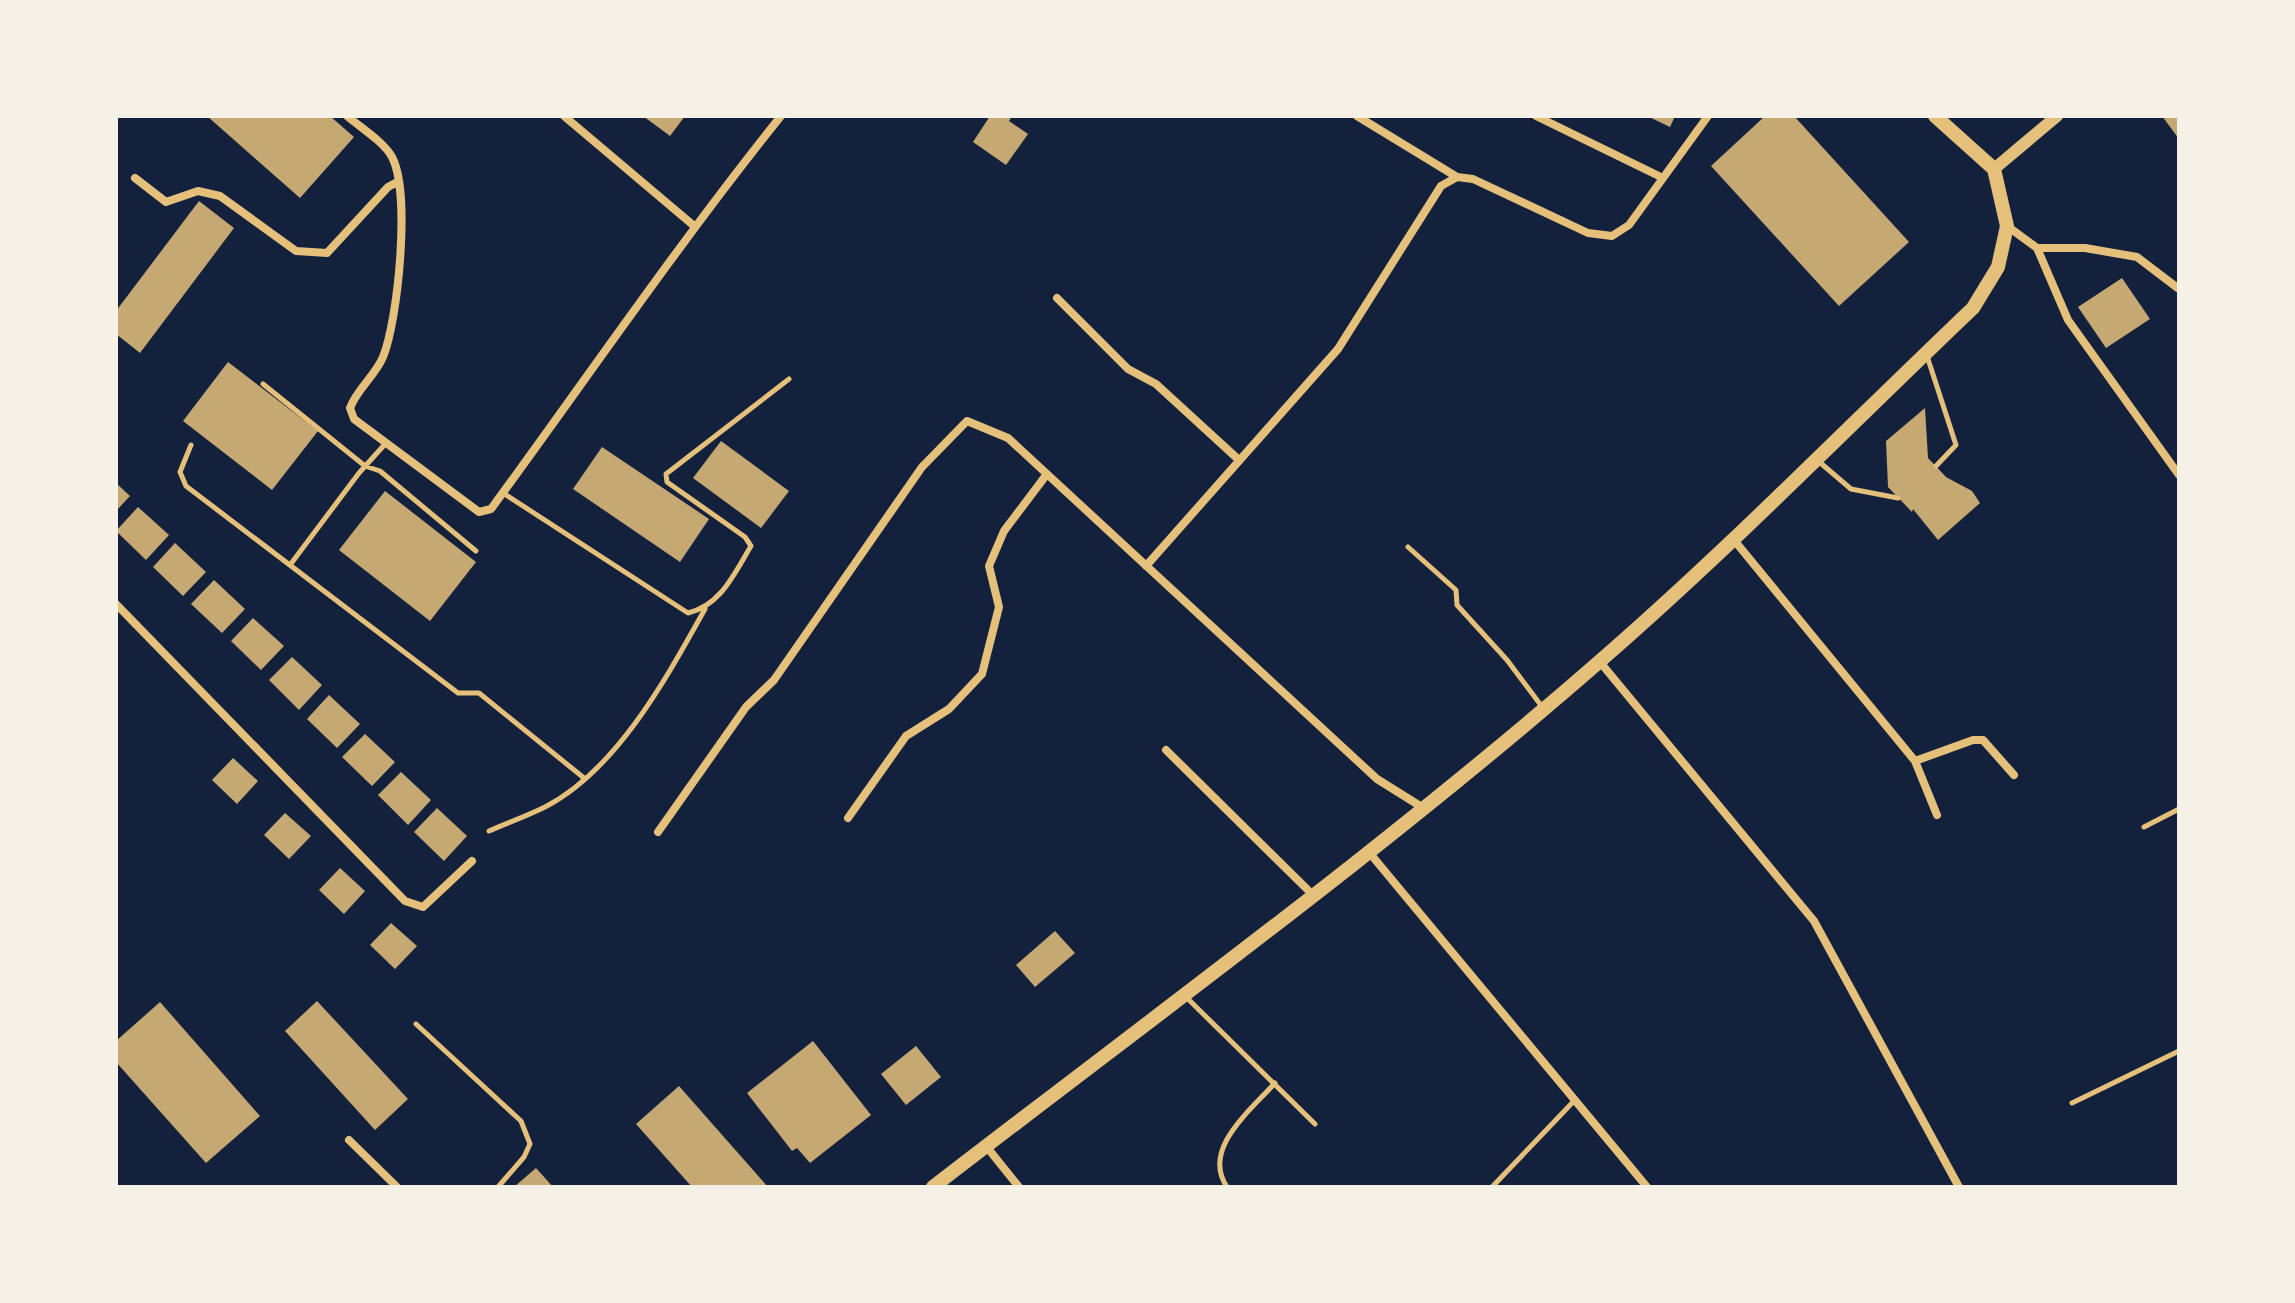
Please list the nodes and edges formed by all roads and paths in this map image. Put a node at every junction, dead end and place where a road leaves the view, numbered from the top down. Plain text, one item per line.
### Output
1 (347, 116) edge
2 (781, 116) edge
3 (1357, 116) edge
4 (1536, 116) edge
5 (1708, 116) edge
6 (1935, 116) edge
7 (2057, 116) edge
8 (567, 117) edge
9 (1994, 169) junction
10 (1457, 177) junction
11 (135, 178) dead end
12 (1663, 178) junction
13 (399, 181) junction
14 (693, 225) junction
15 (2007, 226) junction
16 (2037, 248) junction
17 (2179, 289) edge
18 (1057, 298) dead end
19 (1926, 352) junction
20 (789, 379) dead end
21 (263, 384) dead end
22 (386, 443) junction
23 (191, 445) dead end
24 (1816, 459) junction
25 (1239, 460) junction
26 (365, 466) junction
27 (1936, 466) dead end
28 (1047, 474) junction
29 (2179, 475) edge
30 (503, 493) junction
31 (1898, 498) dead end
32 (1734, 540) junction
33 (1408, 547) dead end
34 (476, 551) dead end
35 (290, 565) junction
36 (1146, 566) junction
37 (116, 604) edge
38 (705, 609) junction
39 (1600, 662) junction
40 (1543, 709) junction
41 (1166, 750) dead end
42 (1915, 761) junction
43 (2014, 775) dead end
44 (584, 778) junction
45 (1425, 809) junction
46 (2179, 809) edge
47 (1937, 815) dead end
48 (848, 818) dead end
49 (2144, 827) dead end
50 (489, 831) dead end
51 (658, 832) dead end
52 (1368, 851) junction
53 (472, 861) dead end
54 (1312, 894) junction
55 (1183, 994) junction
56 (416, 1024) dead end
57 (2179, 1051) edge
58 (1275, 1083) junction
59 (1573, 1102) junction
60 (2072, 1103) dead end
61 (1315, 1124) dead end
62 (349, 1140) dead end
63 (986, 1146) junction
64 (397, 1187) edge
65 (498, 1187) edge
66 (933, 1187) edge
67 (1019, 1187) edge
68 (1227, 1187) edge
69 (1492, 1187) edge
70 (1647, 1187) edge
71 (1959, 1187) edge

1 - 13 street
2 - 14 street
3 - 10 street
4 - 12 street
5 - 12 street
6 - 9 main road
7 - 9 street
8 - 14 street
9 - 15 main road
10 - 12 street
10 - 25 street
11 - 13 street
13 - 22 street
14 - 30 street
15 - 16 street
15 - 19 main road
16 - 17 street
16 - 29 street
18 - 25 street
19 - 24 main road
19 - 27 lane
20 - 38 lane
21 - 26 lane
22 - 26 lane
22 - 30 street
23 - 35 lane
24 - 31 lane
24 - 32 main road
25 - 36 street
26 - 34 lane
26 - 35 lane
28 - 36 street
28 - 48 street
28 - 51 street
30 - 38 lane
32 - 39 main road
32 - 42 street
33 - 40 lane
35 - 44 lane
36 - 45 street
37 - 53 street
38 - 44 lane
39 - 40 main road
39 - 71 street
40 - 45 main road
41 - 54 street
42 - 43 street
42 - 47 street
44 - 50 lane
45 - 52 main road
46 - 49 lane
52 - 54 main road
52 - 59 street
54 - 55 main road
55 - 58 lane
55 - 63 main road
56 - 65 lane
57 - 60 lane
58 - 61 lane
58 - 68 lane
59 - 69 lane
59 - 70 street
62 - 64 street
63 - 66 main road
63 - 67 street

